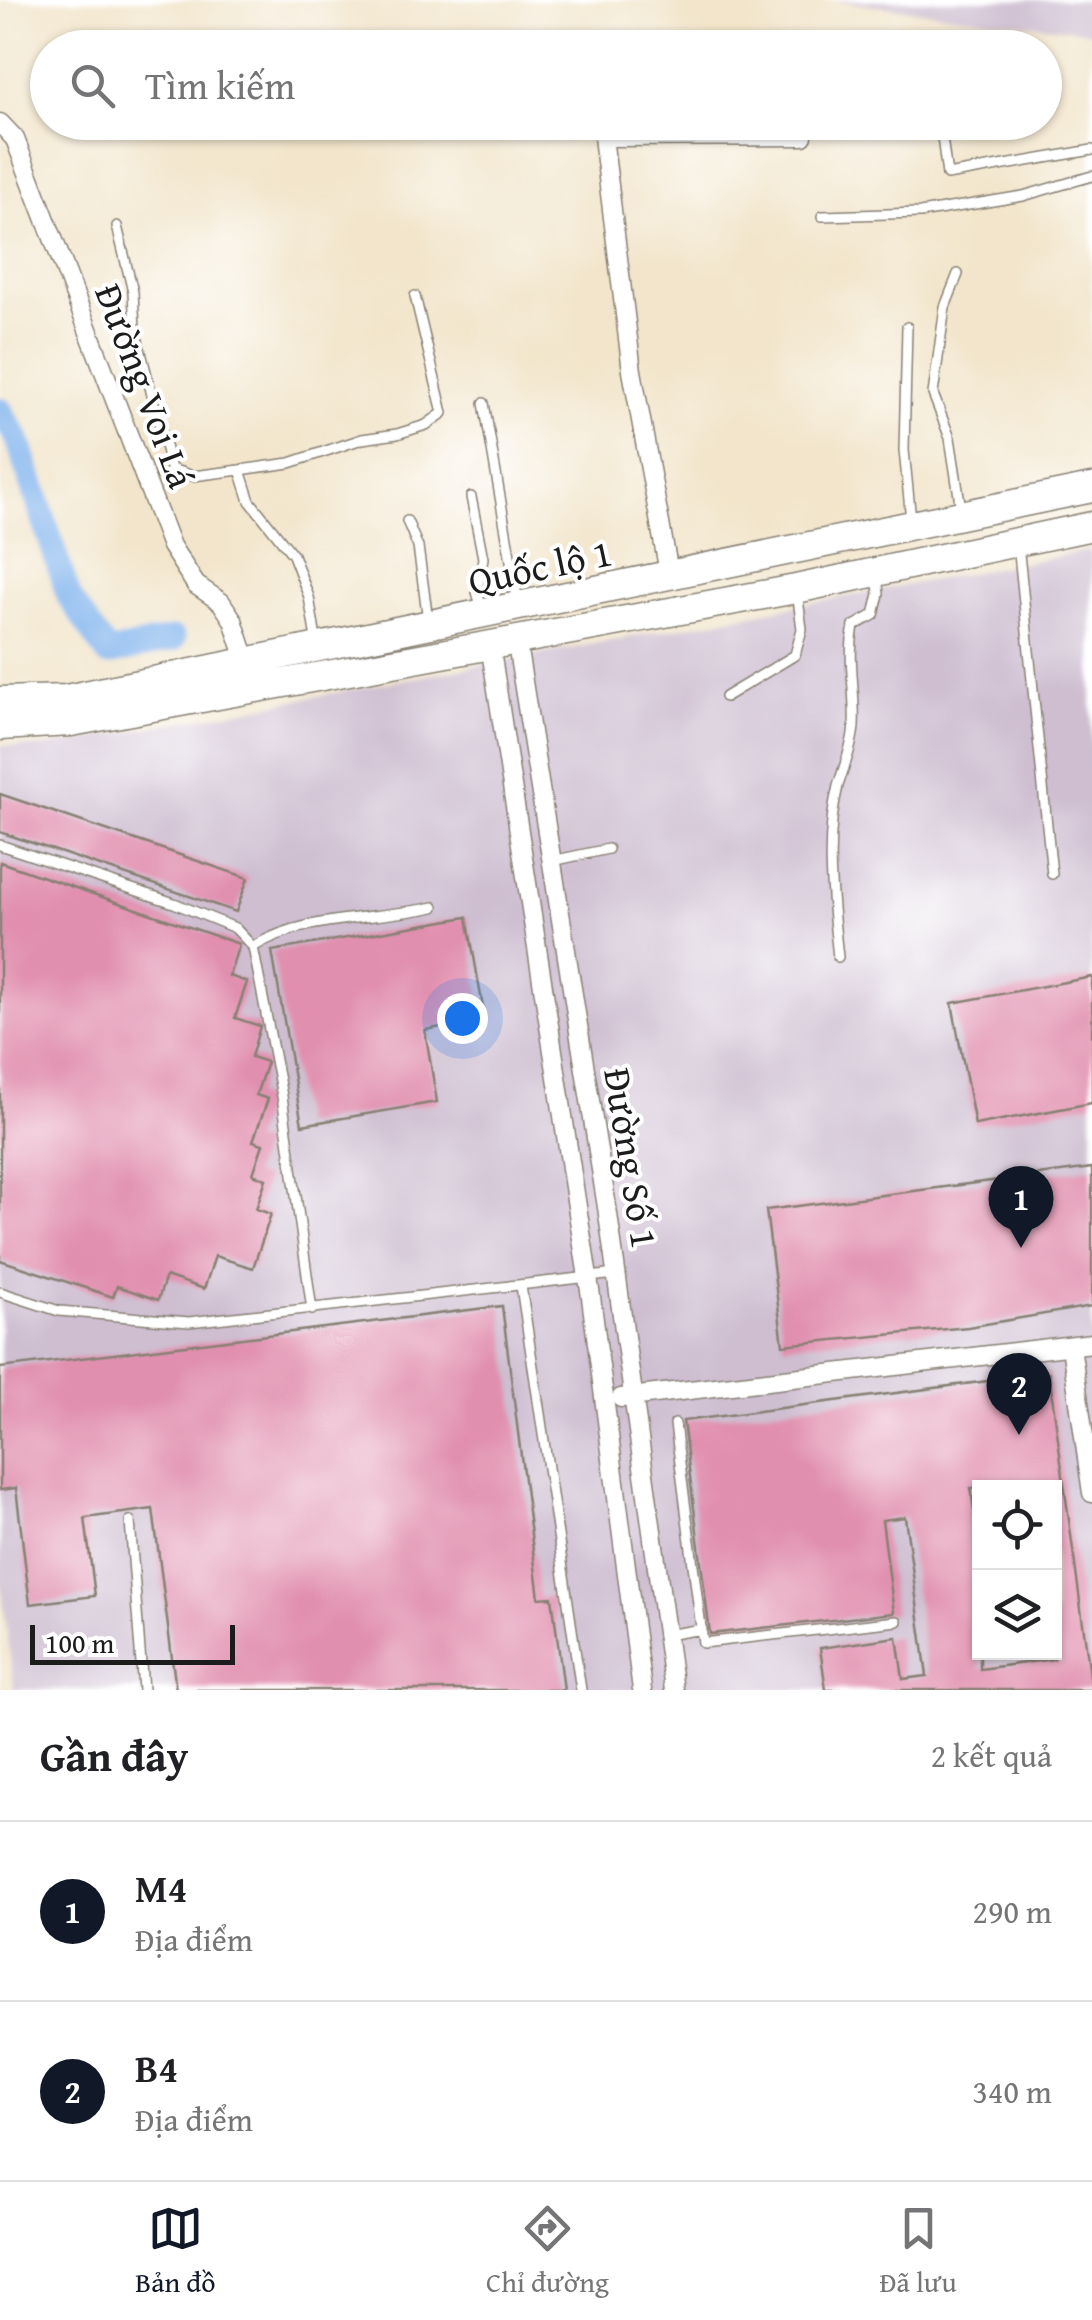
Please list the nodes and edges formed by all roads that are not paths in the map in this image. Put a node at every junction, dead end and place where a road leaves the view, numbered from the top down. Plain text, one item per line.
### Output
1 (0, 123) edge
2 (603, 140) edge
3 (942, 140) edge
4 (1092, 150) edge
5 (1092, 176) edge
6 (822, 216) dead end
7 (116, 226) dead end
8 (958, 274) dead end
9 (416, 296) dead end
10 (906, 327) dead end
11 (484, 402) dead end
12 (240, 470) junction
13 (1092, 488) edge
14 (471, 497) dead end
15 (963, 516) junction
16 (407, 521) dead end
17 (1092, 526) edge
18 (912, 527) junction
19 (1018, 542) junction
20 (876, 572) junction
21 (670, 578) junction
22 (796, 589) junction
23 (504, 624) junction
24 (429, 628) junction
25 (317, 648) junction
26 (246, 660) junction
27 (725, 697) dead end
28 (0, 702) edge
29 (0, 726) edge
30 (0, 845) edge
31 (608, 849) dead end
32 (549, 861) junction
33 (1052, 874) dead end
34 (434, 907) dead end
35 (253, 947) junction
36 (838, 957) dead end
37 (616, 1274) junction
38 (587, 1278) junction
39 (521, 1286) junction
40 (0, 1292) edge
41 (312, 1310) junction
42 (1092, 1343) edge
43 (1071, 1346) junction
44 (632, 1396) junction
45 (606, 1400) junction
46 (675, 1424) dead end
47 (1092, 1493) edge
48 (130, 1520) dead end
49 (897, 1622) dead end
50 (702, 1629) junction
51 (666, 1635) junction
52 (143, 1690) edge
53 (581, 1690) edge
54 (642, 1690) edge
55 (674, 1690) edge

1 - 26 street, Đường Voi Lá
2 - 21 street
3 - 4 lane
5 - 6 lane
7 - 12 lane
8 - 15 lane
9 - 12 lane
10 - 18 lane
11 - 23 lane
12 - 25 lane
13 - 15 highway, Quốc lộ 1
14 - 23 lane
15 - 18 highway, Quốc lộ 1
16 - 24 lane
17 - 19 highway, Quốc lộ 1
18 - 21 highway, Quốc lộ 1
19 - 20 highway, Quốc lộ 1
19 - 33 lane
20 - 22 highway, Quốc lộ 1
20 - 36 lane
21 - 23 highway, Quốc lộ 1
22 - 23 highway, Quốc lộ 1
22 - 27 lane
23 - 24 highway, Quốc lộ 1
23 - 29 highway, Quốc lộ 1
23 - 32 street, Đường Số 1
23 - 38 street, Đường Số 1
24 - 25 highway, Quốc lộ 1
25 - 26 highway, Quốc lộ 1
26 - 28 highway, Quốc lộ 1
30 - 35 lane
31 - 32 lane
32 - 37 street, Đường Số 1
34 - 35 lane
35 - 41 lane
37 - 38 lane
37 - 44 street, Đường Số 1
38 - 39 lane
38 - 45 street, Đường Số 1
39 - 41 lane
39 - 53 lane
40 - 41 lane
42 - 43 street
43 - 44 street
43 - 47 street
44 - 45 street
44 - 51 street, Đường Số 1
45 - 54 street, Đường Số 1
46 - 50 lane
48 - 52 lane
49 - 50 lane
50 - 51 lane
51 - 55 street, Đường Số 1

